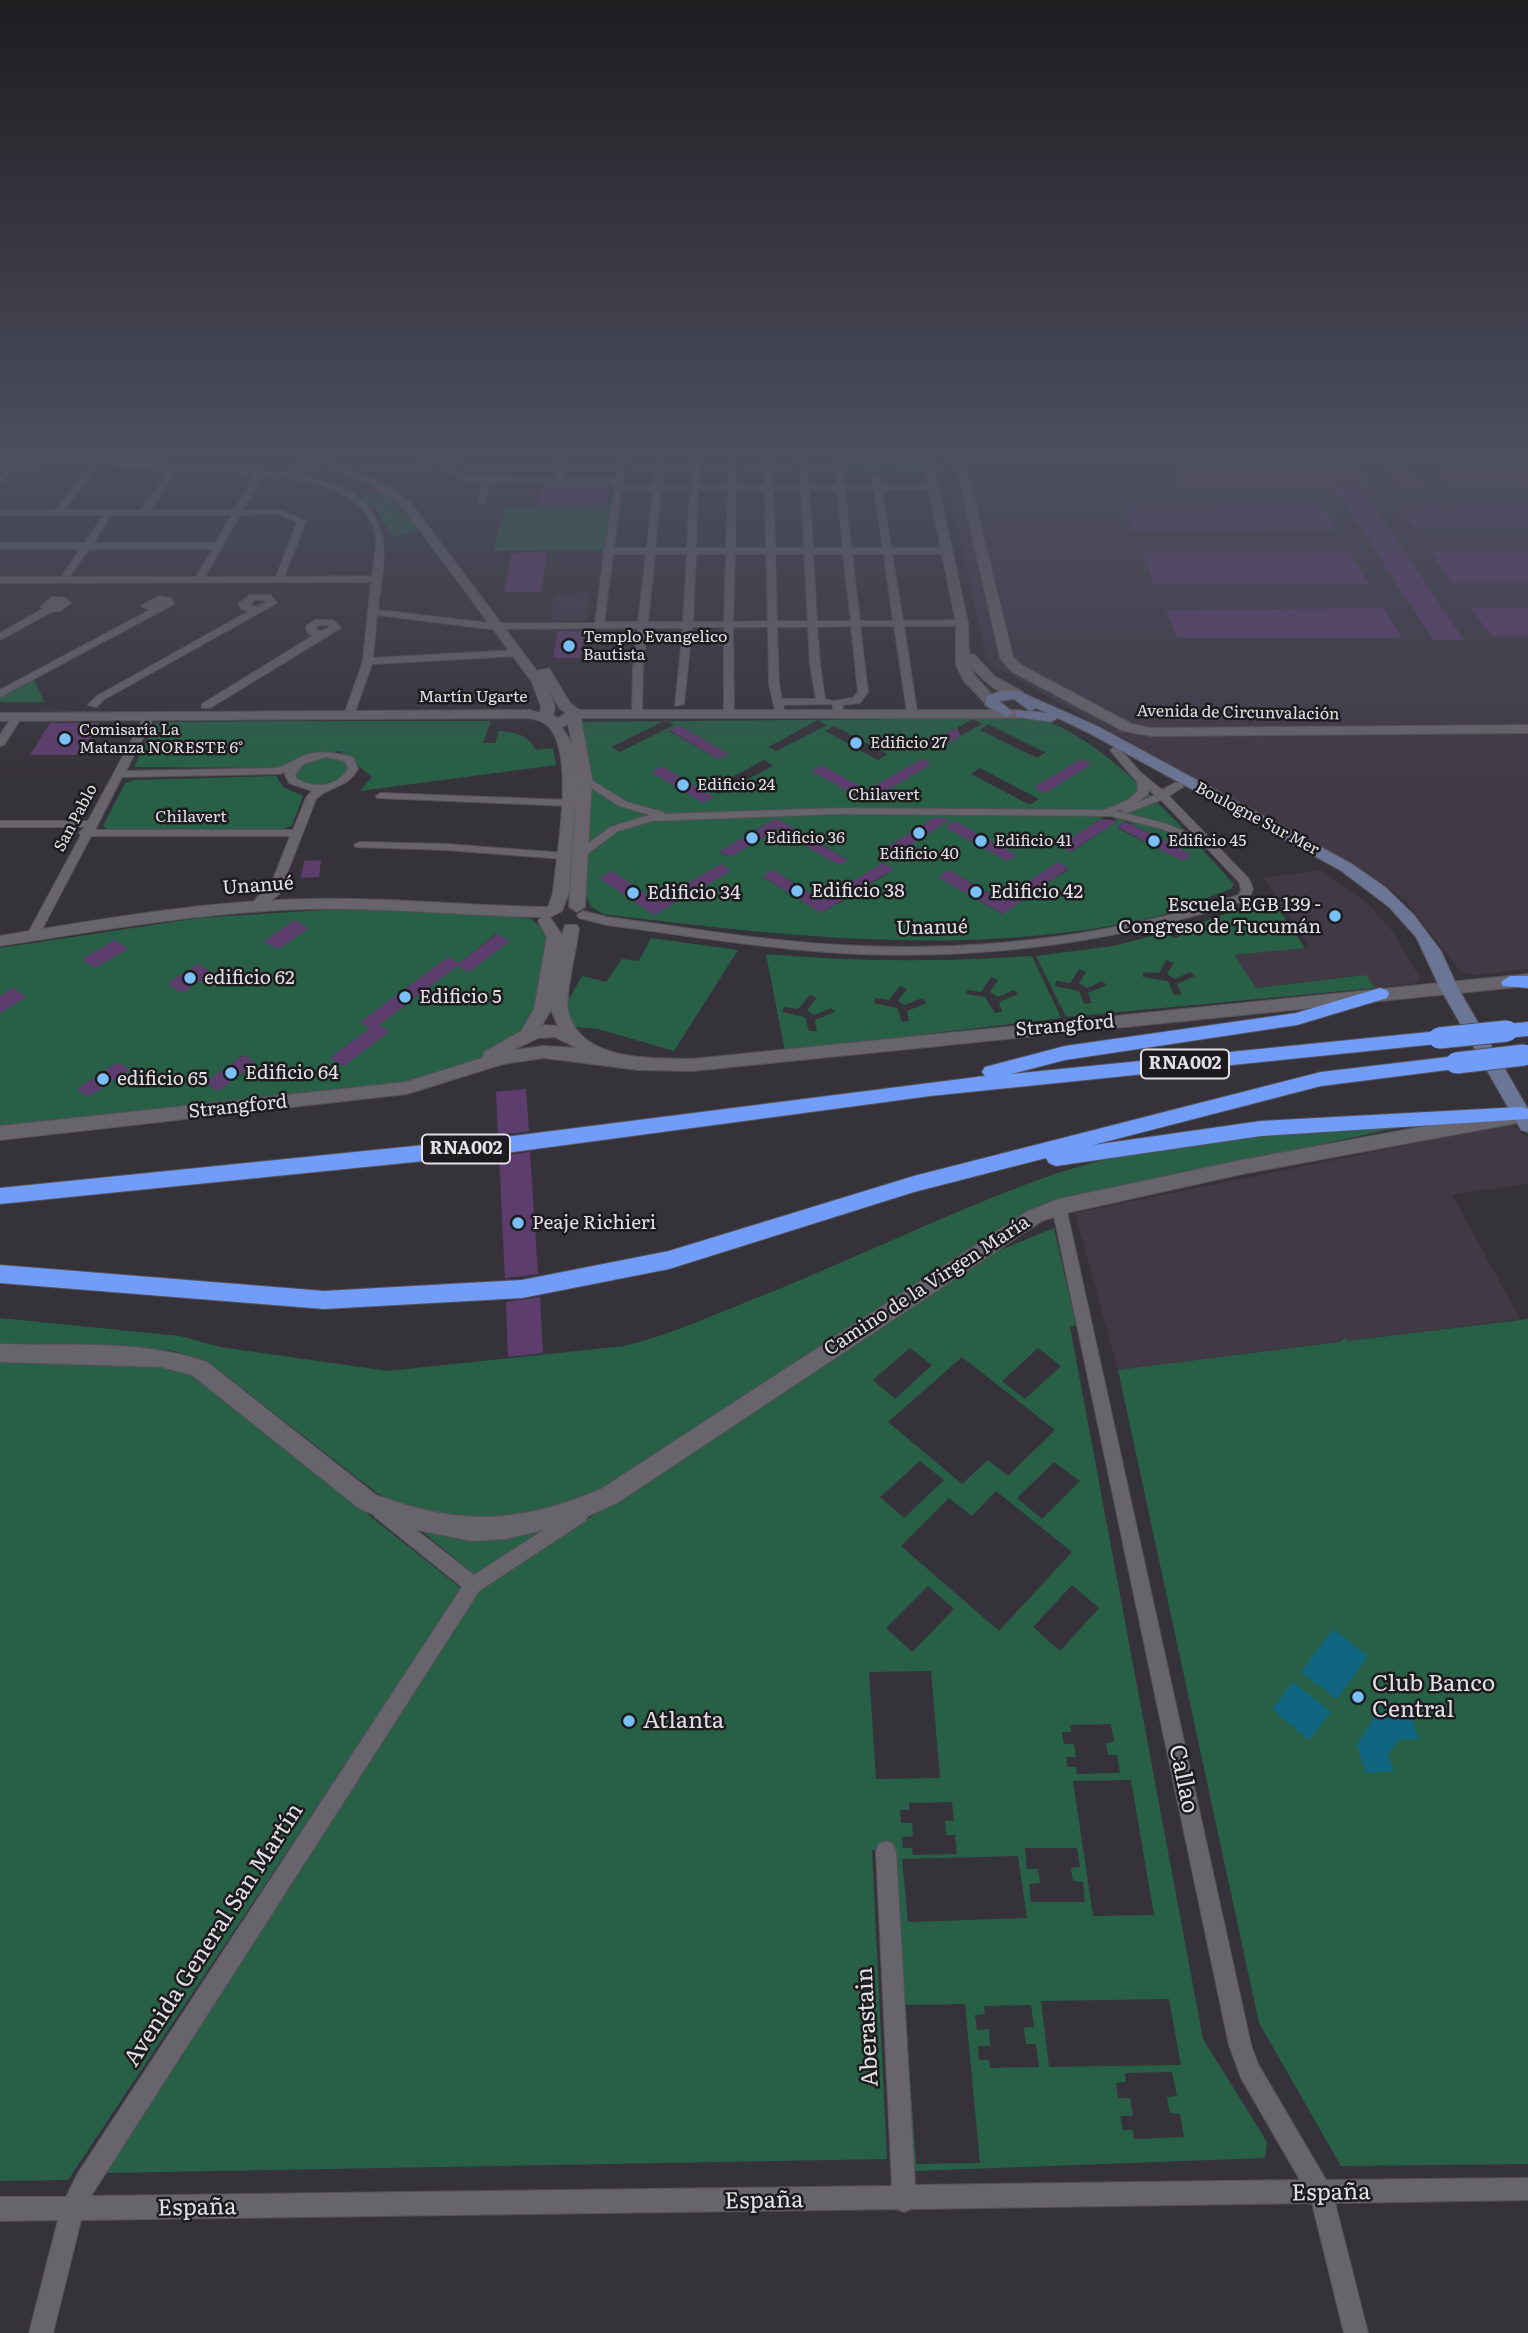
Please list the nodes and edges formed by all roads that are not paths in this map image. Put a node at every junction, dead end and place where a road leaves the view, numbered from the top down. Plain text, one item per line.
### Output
1 (73, 566) edge
2 (207, 566) edge
3 (284, 566) edge
4 (377, 566) edge
5 (456, 566) edge
6 (605, 566) edge
7 (651, 566) edge
8 (690, 566) edge
9 (732, 566) edge
10 (770, 566) edge
11 (808, 566) edge
12 (850, 566) edge
13 (889, 566) edge
14 (950, 566) edge
15 (986, 566) edge
16 (279, 579) junction
17 (376, 579) junction
18 (0, 580) edge
19 (63, 580) junction
20 (199, 580) junction
21 (50, 609) dead end
22 (158, 610) dead end
23 (257, 610) dead end
24 (372, 612) junction
25 (814, 623) junction
26 (962, 623) junction
27 (599, 624) junction
28 (645, 624) junction
29 (687, 624) junction
30 (730, 624) junction
31 (772, 624) junction
32 (856, 624) junction
33 (899, 624) junction
34 (504, 626) junction
35 (323, 634) dead end
36 (0, 637) edge
37 (964, 650) junction
38 (518, 653) junction
39 (368, 661) junction
40 (0, 694) edge
41 (1020, 696) junction
42 (821, 702) junction
43 (679, 704) dead end
44 (0, 705) edge
45 (93, 705) junction
46 (988, 705) junction
47 (206, 706) junction
48 (779, 707) junction
49 (838, 707) junction
50 (569, 710) junction
51 (350, 711) junction
52 (912, 712) junction
53 (637, 713) junction
54 (729, 713) junction
55 (549, 714) junction
56 (1014, 714) junction
57 (149, 716) junction
58 (0, 717) edge
59 (17, 717) junction
60 (1528, 729) edge
61 (0, 743) edge
62 (1115, 750) junction
63 (295, 766) junction
64 (278, 771) junction
65 (117, 774) junction
66 (1138, 775) junction
67 (584, 779) junction
68 (295, 782) junction
69 (1179, 785) junction
70 (322, 788) junction
71 (1161, 795) junction
72 (381, 796) dead end
73 (311, 799) junction
74 (569, 803) junction
75 (1098, 812) junction
76 (671, 816) junction
77 (0, 824) edge
78 (88, 828) junction
79 (297, 833) junction
80 (360, 845) dead end
81 (1214, 849) junction
82 (571, 856) junction
83 (277, 900) junction
84 (256, 907) joint
85 (551, 917) junction
86 (578, 919) junction
87 (33, 935) junction
88 (0, 941) edge
89 (1522, 981) edge
90 (1449, 988) junction
91 (1380, 994) junction
92 (1528, 1029) edge
93 (528, 1034) junction
94 (571, 1034) junction
95 (1526, 1055) edge
96 (603, 1057) junction
97 (474, 1066) junction
98 (930, 1089) junction
99 (1526, 1118) edge
100 (0, 1133) edge
101 (981, 1166) junction
102 (0, 1196) edge
103 (1059, 1207) junction
104 (0, 1274) edge
105 (0, 1353) edge
106 (609, 1496) junction
107 (368, 1502) junction
108 (473, 1585) junction
109 (886, 1851) dead end
110 (1528, 2189) edge
111 (1321, 2194) junction
112 (904, 2200) junction
113 (0, 2209) edge
114 (72, 2209) junction
115 (41, 2333) edge
116 (1356, 2333) edge

1 - 19 street
2 - 20 street
3 - 16 street
4 - 17 street
5 - 34 street
6 - 27 street
7 - 28 street
8 - 29 street
9 - 30 street
10 - 31 street
11 - 25 street
12 - 32 street
13 - 33 street
14 - 26 street
15 - 60 street, Avenida de Circunvalación
16 - 17 street
16 - 20 street
17 - 24 street
18 - 19 street
19 - 20 street
21 - 36 street
22 - 40 street
23 - 45 street
24 - 34 street
24 - 39 street
25 - 31 street
25 - 32 street
25 - 42 street
26 - 33 street
26 - 37 street
27 - 28 street
27 - 34 street
28 - 29 street
28 - 53 street
29 - 30 street
29 - 43 street
30 - 31 street
30 - 54 street
31 - 48 street
32 - 33 street
32 - 49 street
33 - 52 street
34 - 38 street
34 - 50 street
35 - 47 street
37 - 41 street, Boulogne Sur Mer
37 - 46 street
38 - 39 street
38 - 55 street
39 - 51 street
41 - 46 main road
41 - 56 main road
41 - 90 main road, Boulogne Sur Mer
42 - 48 street
42 - 49 street
44 - 45 street, Martín Ugarte
45 - 47 street, Martín Ugarte
46 - 52 street, Martín Ugarte
46 - 56 street, Martín Ugarte
47 - 51 street, Martín Ugarte
48 - 49 street, Martín Ugarte
48 - 54 street, Martín Ugarte
49 - 52 street, Martín Ugarte
50 - 53 street, Martín Ugarte
50 - 55 street, Martín Ugarte
50 - 67 street
51 - 55 street, Martín Ugarte
51 - 57 street, Martín Ugarte
53 - 54 street, Martín Ugarte
55 - 74 street
56 - 62 main road, Boulogne Sur Mer
57 - 59 street, Martín Ugarte
57 - 65 street, San Pablo
58 - 59 street, Martín Ugarte
59 - 61 street
62 - 66 street
62 - 69 main road, Boulogne Sur Mer
63 - 64 street
63 - 68 street
63 - 70 street
64 - 65 street
64 - 68 street
65 - 78 street, San Pablo
66 - 71 street
66 - 75 street
67 - 76 street, Chilavert
67 - 82 street
68 - 70 street
68 - 73 street
69 - 71 street
69 - 90 main road, Boulogne Sur Mer
70 - 73 street
71 - 75 street
71 - 81 street
72 - 74 street
73 - 79 street
74 - 82 street
75 - 76 street, Chilavert
75 - 81 street
76 - 82 street, Chilavert
77 - 78 street, Chilavert
78 - 79 street, Chilavert
78 - 87 street, San Pablo
79 - 83 street
80 - 82 street
81 - 86 street, Unanué
82 - 85 street
82 - 86 street
83 - 84 street, Unanué
83 - 85 street, Unanué
84 - 87 street, Unanué
85 - 86 street
85 - 86 street
85 - 93 street
86 - 94 street
87 - 88 street, Unanué
89 - 90 street, Strangford
90 - 91 street, Strangford
90 - 99 main road, Boulogne Sur Mer
91 - 96 street, Strangford
91 - 98 highway
92 - 98 highway, RNA002, bridge
93 - 94 street, Strangford
93 - 97 street, Strangford
94 - 96 street, Strangford
95 - 101 highway, RNA002, bridge
96 - 97 street, Strangford
97 - 100 street, Strangford
98 - 102 highway, RNA002
99 - 101 highway
99 - 103 street, Camino de la Virgen María
101 - 104 highway, RNA002
103 - 106 street, Camino de la Virgen María
103 - 111 street, Callao
105 - 107 street, Camino de la Virgen María
106 - 107 street, Camino de la Virgen María
106 - 108 street, Camino de la Virgen María
107 - 108 street, Camino de la Virgen María
108 - 114 street, Avenida General San Martín
109 - 112 street, Aberastain
110 - 111 street, España
111 - 112 street, España
111 - 116 street, Callao
112 - 114 street, España
113 - 114 street, España
114 - 115 street, Avenida General San Martín

